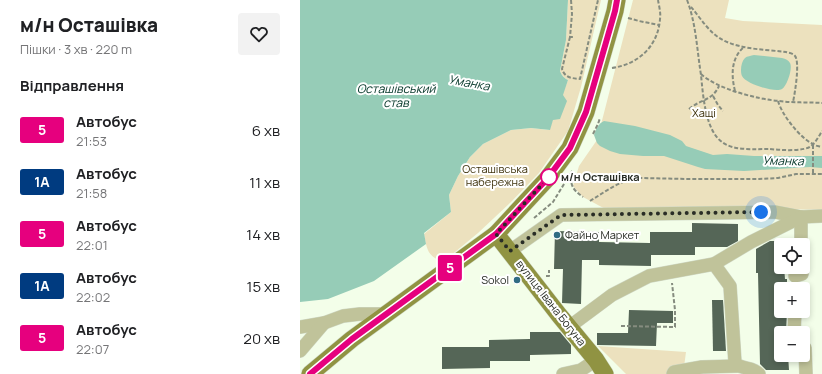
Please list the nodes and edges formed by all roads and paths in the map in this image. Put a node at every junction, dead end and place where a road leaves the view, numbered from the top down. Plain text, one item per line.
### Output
1 (571, 0) edge
2 (598, 0) edge
3 (617, 0) edge
4 (658, 0) edge
5 (687, 0) edge
6 (689, 4) junction
7 (624, 17) dead end
8 (659, 25) junction
9 (744, 47) junction
10 (612, 68) dead end
11 (700, 73) junction
12 (720, 86) junction
13 (735, 91) junction
14 (713, 96) junction
15 (704, 100) junction
16 (778, 101) junction
17 (793, 102) junction
18 (822, 103) edge
19 (689, 109) dead end
20 (723, 111) dead end
21 (822, 131) edge
22 (812, 144) junction
23 (822, 147) edge
24 (573, 169) dead end
25 (813, 172) junction
26 (822, 174) edge
27 (583, 197) dead end
28 (590, 201) dead end
29 (822, 216) edge
30 (801, 217) junction
31 (496, 234) junction
32 (801, 238) edge
33 (510, 251) junction
34 (714, 264) junction
35 (671, 272) junction
36 (386, 314) junction
37 (324, 323) junction
38 (621, 326) dead end
39 (300, 327) edge
40 (569, 327) junction
41 (300, 351) edge
42 (806, 362) edge
43 (738, 366) junction
44 (601, 367) edge
45 (310, 374) edge
46 (563, 374) edge
47 (673, 374) edge
48 (759, 374) edge
49 (806, 374) edge

1 - 2 path
3 - 31 main road
4 - 8 path
5 - 6 path
6 - 9 path
6 - 11 path
7 - 8 path
8 - 10 path
9 - 13 path
9 - 17 path
11 - 12 path
11 - 15 path
12 - 13 path
12 - 14 path
13 - 16 path
14 - 15 path
14 - 20 path
15 - 19 path
15 - 22 path
16 - 17 path
16 - 22 path
17 - 18 path
21 - 22 path
22 - 23 path
22 - 25 path
24 - 27 path
25 - 26 path
25 - 28 path
29 - 30 street
30 - 32 street
30 - 33 street
30 - 34 street
31 - 33 main road, вулиця Івана Богуна
31 - 36 main road
33 - 40 main road, вулиця Івана Богуна
34 - 35 street
34 - 43 street
35 - 38 path
35 - 40 street
36 - 37 street
36 - 45 main road
37 - 39 street
37 - 41 street
40 - 44 main road, вулиця Івана Богуна
42 - 49 street
43 - 47 street
43 - 48 street
44 - 46 street

